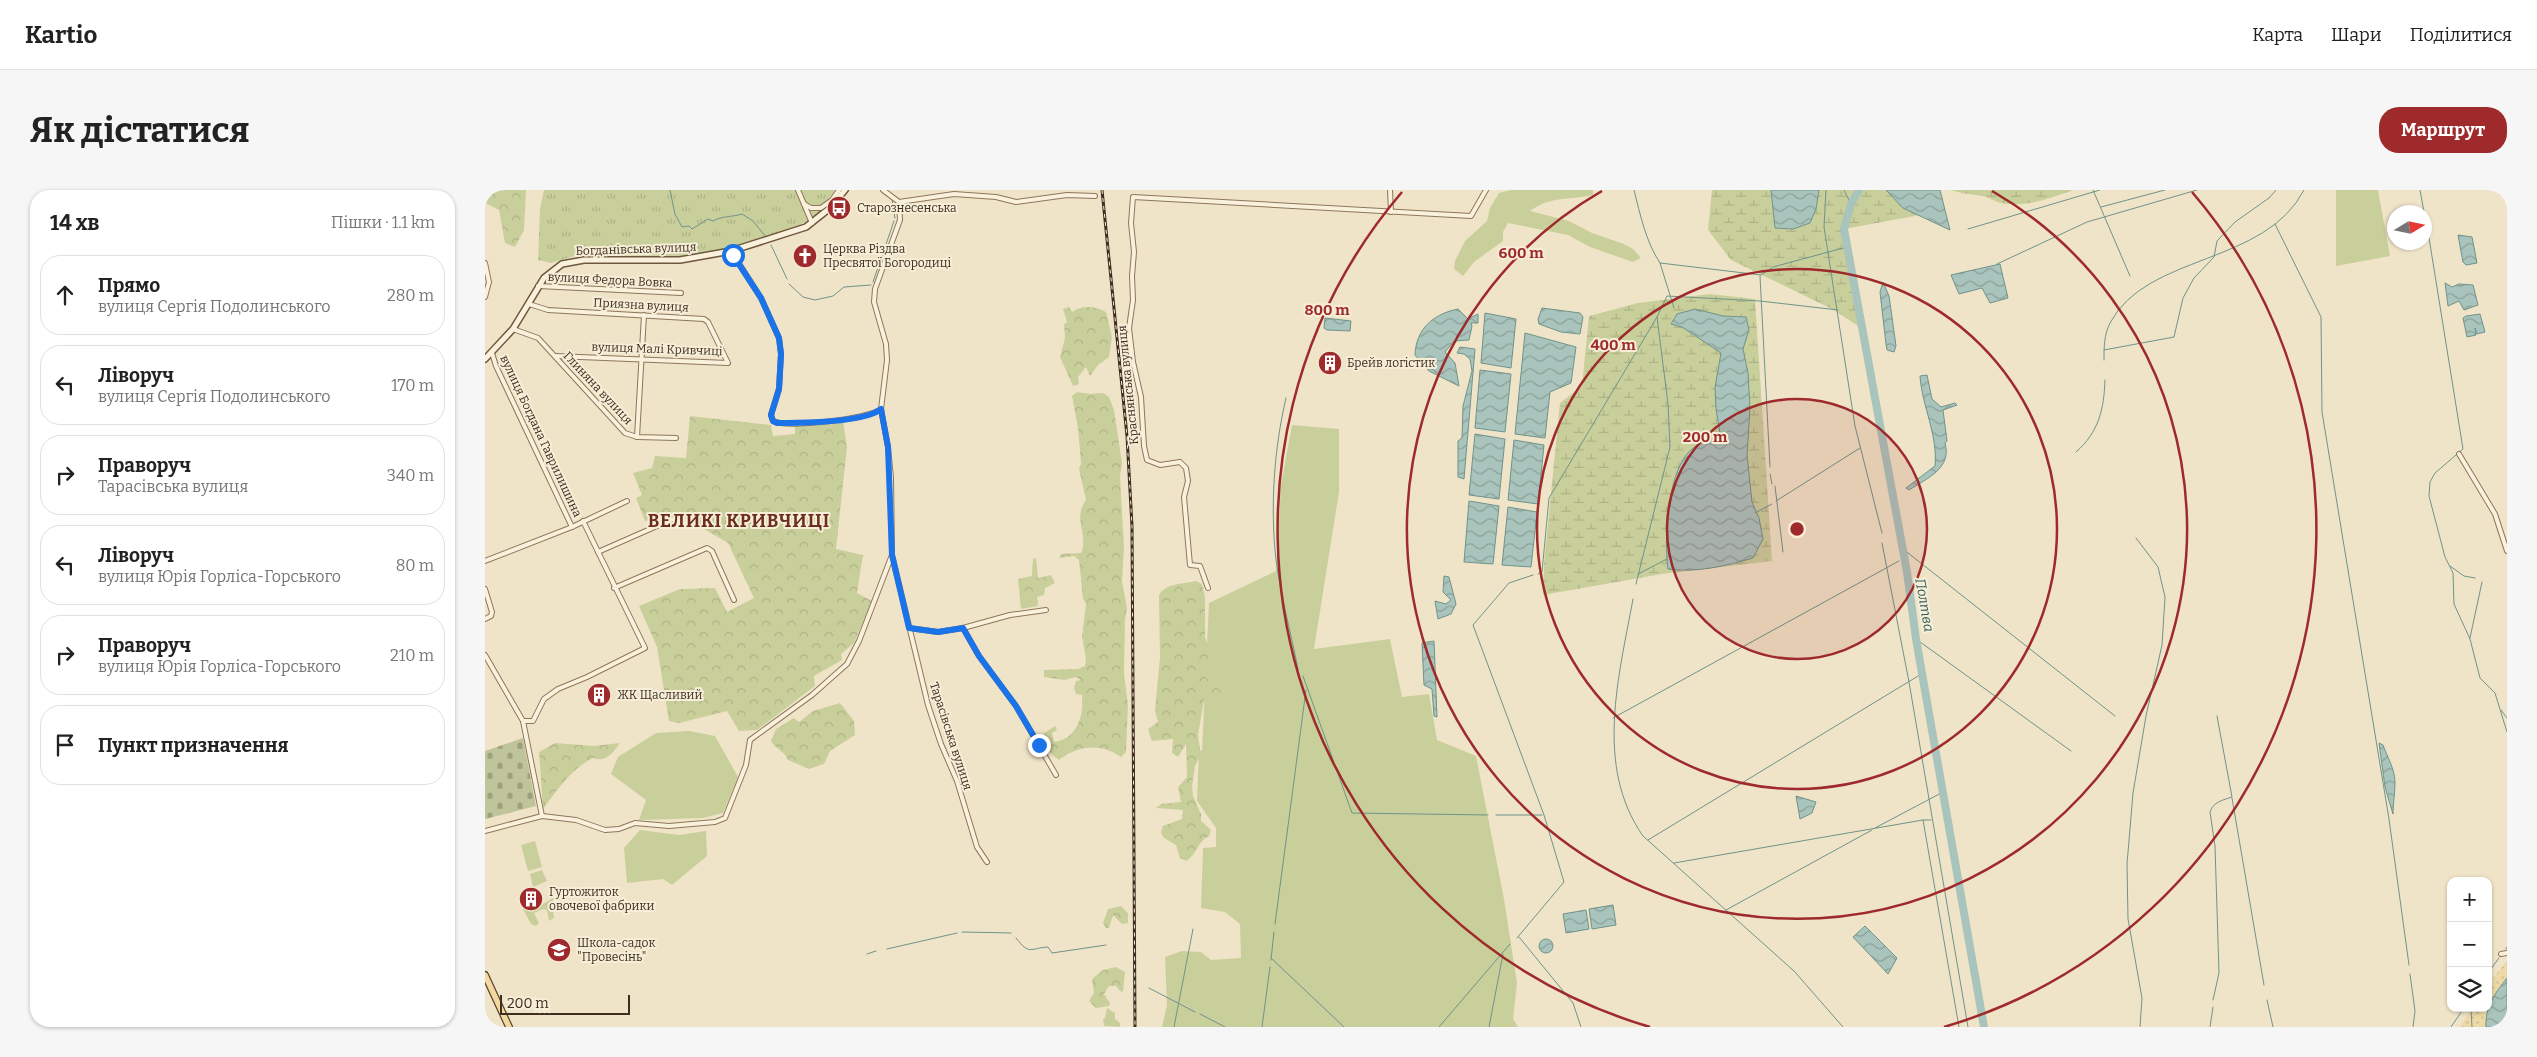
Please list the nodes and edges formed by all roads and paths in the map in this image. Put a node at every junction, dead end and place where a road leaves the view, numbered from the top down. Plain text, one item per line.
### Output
1 (799, 190) edge
2 (839, 190) edge
3 (845, 190) edge
4 (883, 190) edge
5 (1145, 190) edge
6 (1390, 190) edge
7 (1486, 190) edge
8 (1095, 196) dead end
9 (1146, 197) junction
10 (899, 202) junction
11 (804, 204) junction
12 (1391, 212) junction
13 (812, 223) junction
14 (731, 251) junction
15 (485, 263) edge
16 (538, 286) junction
17 (681, 293) dead end
18 (485, 297) edge
19 (529, 304) junction
20 (644, 315) junction
21 (513, 329) junction
22 (492, 353) junction
23 (555, 356) junction
24 (643, 358) junction
25 (485, 359) edge
26 (727, 360) joint
27 (881, 409) junction
28 (637, 437) junction
29 (676, 438) dead end
30 (2459, 454) dead end
31 (627, 501) dead end
32 (673, 519) dead end
33 (583, 521) junction
34 (572, 527) junction
35 (2507, 551) edge
36 (598, 552) junction
37 (892, 555) junction
38 (485, 562) edge
39 (614, 588) junction
40 (1208, 588) dead end
41 (485, 589) edge
42 (734, 600) dead end
43 (1046, 610) dead end
44 (485, 619) edge
45 (909, 628) junction
46 (963, 628) junction
47 (485, 655) edge
48 (523, 721) junction
49 (1056, 775) dead end
50 (543, 816) junction
51 (485, 831) edge
52 (987, 862) dead end
53 (2507, 953) edge
54 (2501, 954) dead end
55 (485, 975) edge
56 (487, 985) edge
57 (509, 1027) edge

1 - 11 street
2 - 11 street
3 - 13 main road, Богданівська вулиця
4 - 10 street
5 - 9 street
6 - 12 street
7 - 12 street
8 - 10 street
9 - 12 street
9 - 40 street, Краснянська вулиця
10 - 27 street, Тарасівська вулиця
11 - 13 street
13 - 14 main road, Богданівська вулиця
14 - 16 main road, Богданівська вулиця
14 - 27 street
15 - 18 street
16 - 17 street, вулиця Федора Вовка
16 - 19 main road, Богданівська вулиця
19 - 20 street, Приязна вулиця
19 - 21 main road, Богданівська вулиця
20 - 24 street
20 - 26 street, Приязна вулиця
21 - 22 main road, Богданівська вулиця
21 - 23 street, Глиняна вулиця
22 - 25 main road, Богданівська вулиця
22 - 34 street, вулиця Богдана Гаврилишина
23 - 24 street, вулиця Малі Кривчиці
23 - 28 street, Глиняна вулиця
24 - 26 street, вулиця Малі Кривчиці
24 - 28 street
27 - 37 street, Тарасівська вулиця
28 - 29 street, Глиняна вулиця
30 - 35 street
31 - 33 street, вулиця Богдана Гаврилишина
32 - 36 street
33 - 34 street, вулиця Богдана Гаврилишина
33 - 36 street
34 - 38 street, вулиця Богдана Гаврилишина
36 - 39 street
37 - 45 street, Тарасівська вулиця
37 - 50 street
39 - 42 street
39 - 48 street
41 - 44 street
43 - 46 street
45 - 46 street
45 - 52 street, Тарасівська вулиця
46 - 49 street
47 - 48 street
48 - 50 street
50 - 51 street
53 - 54 street
55 - 56 main road
56 - 57 main road

